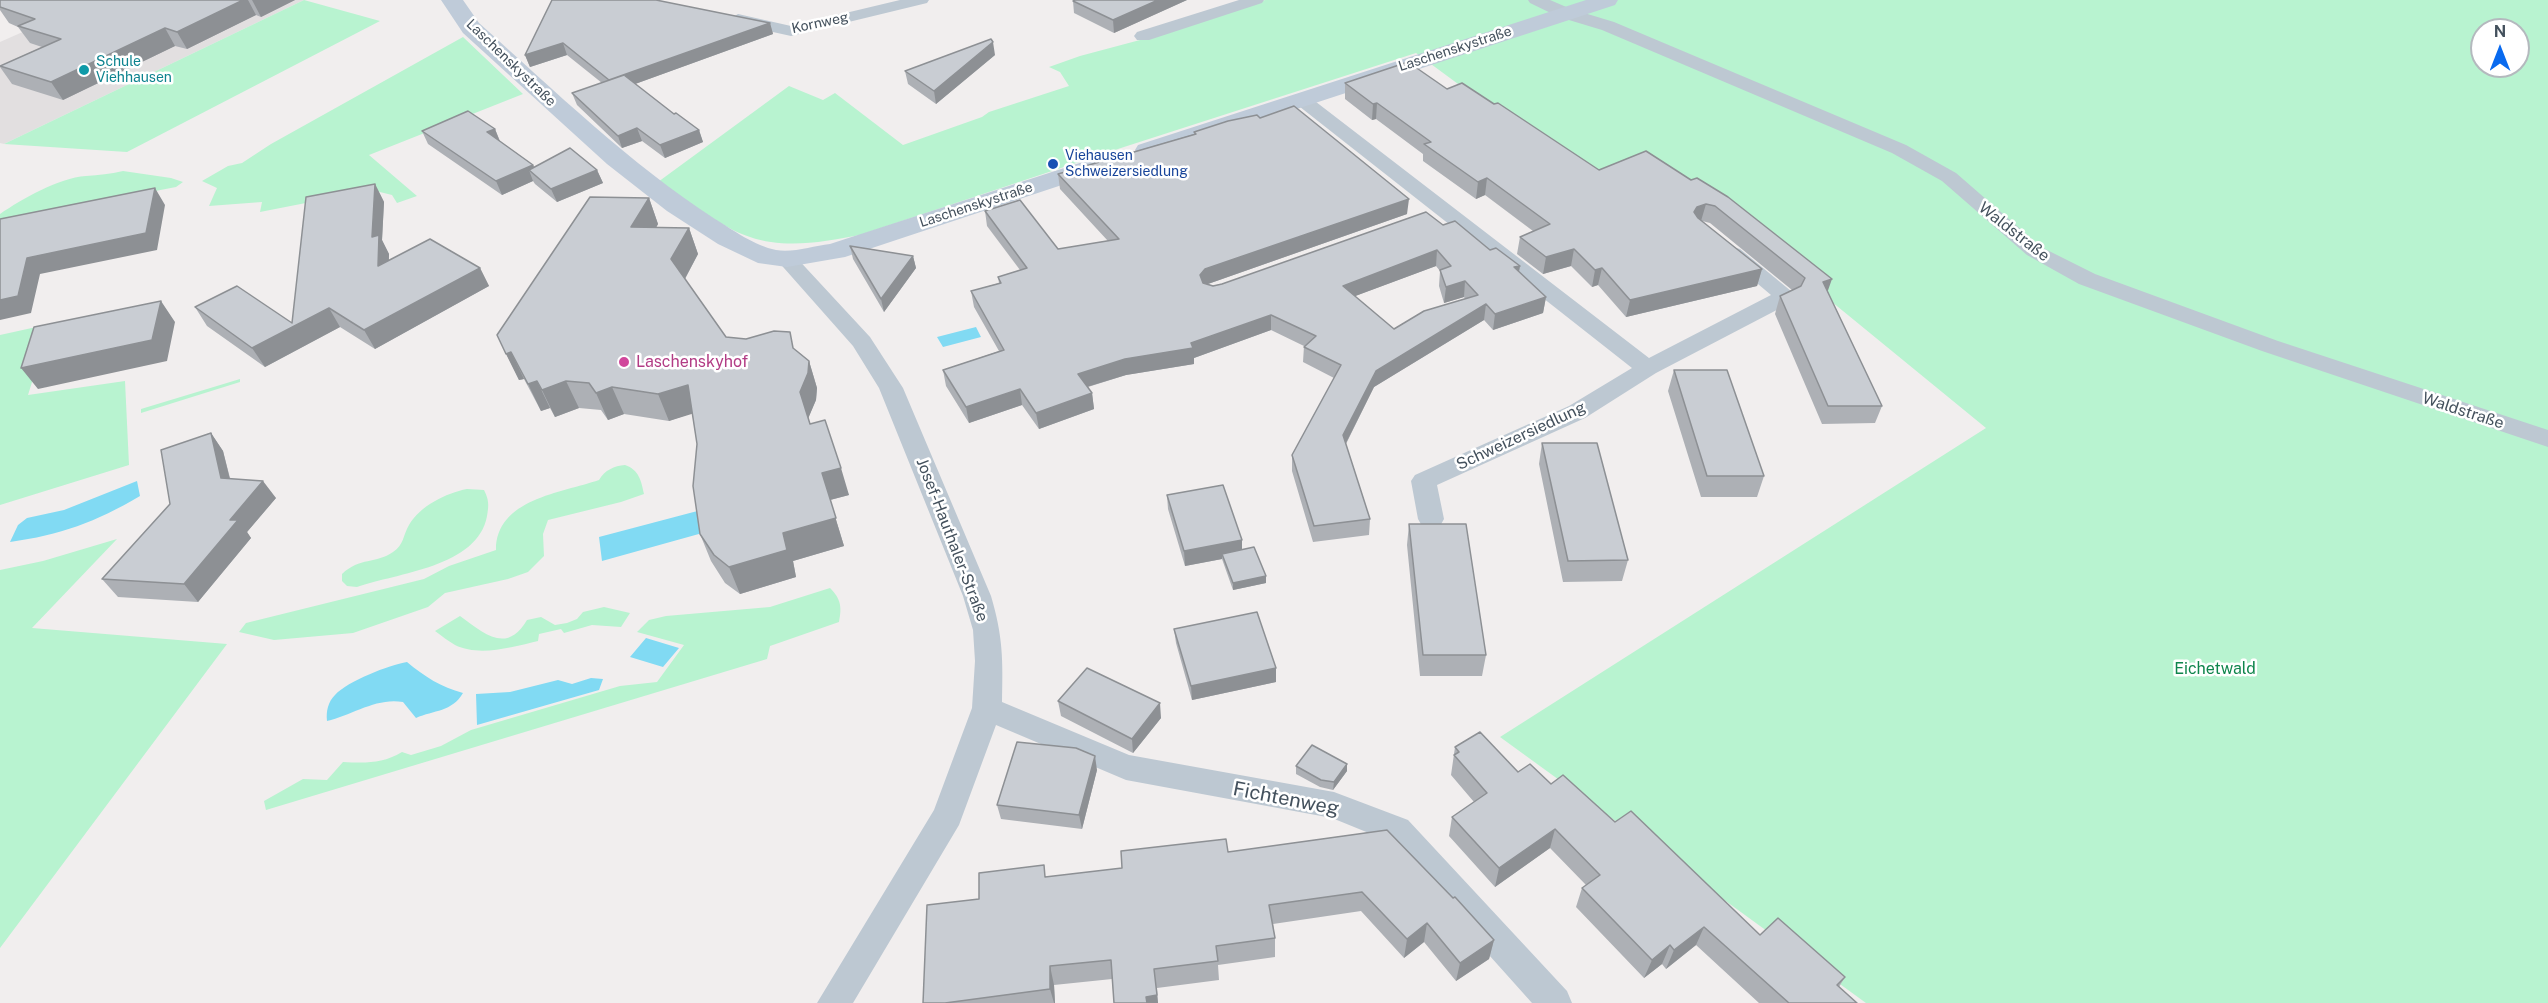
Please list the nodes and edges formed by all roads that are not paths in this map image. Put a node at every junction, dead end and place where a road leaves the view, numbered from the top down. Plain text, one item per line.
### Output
1 (452, 0) edge
2 (921, 0) edge
3 (1256, 0) edge
4 (1536, 0) edge
5 (1607, 0) edge
6 (1565, 13) junction
7 (726, 17) edge
8 (1143, 36) dead end
9 (1301, 99) junction
10 (1444, 211) junction
11 (1422, 219) edge
12 (1711, 236) edge
13 (787, 259) junction
14 (1648, 368) junction
15 (2548, 439) edge
16 (1431, 519) dead end
17 (987, 708) junction
18 (834, 1003) edge
19 (1555, 1003) edge

1 - 13 street, Laschenskystraße
2 - 7 street, Kornweg
3 - 8 street
4 - 6 street, Waldstraße
5 - 6 street, Laschenskystraße
6 - 9 street, Laschenskystraße
6 - 15 street, Waldstraße
9 - 10 street
9 - 13 street, Laschenskystraße
10 - 11 street
10 - 14 street
12 - 14 street, Schweizersiedlung
13 - 17 street, Josef-Hauthaler-Straße
14 - 16 street, Schweizersiedlung
17 - 18 street, Josef-Hauthaler-Straße
17 - 19 street, Fichtenweg

